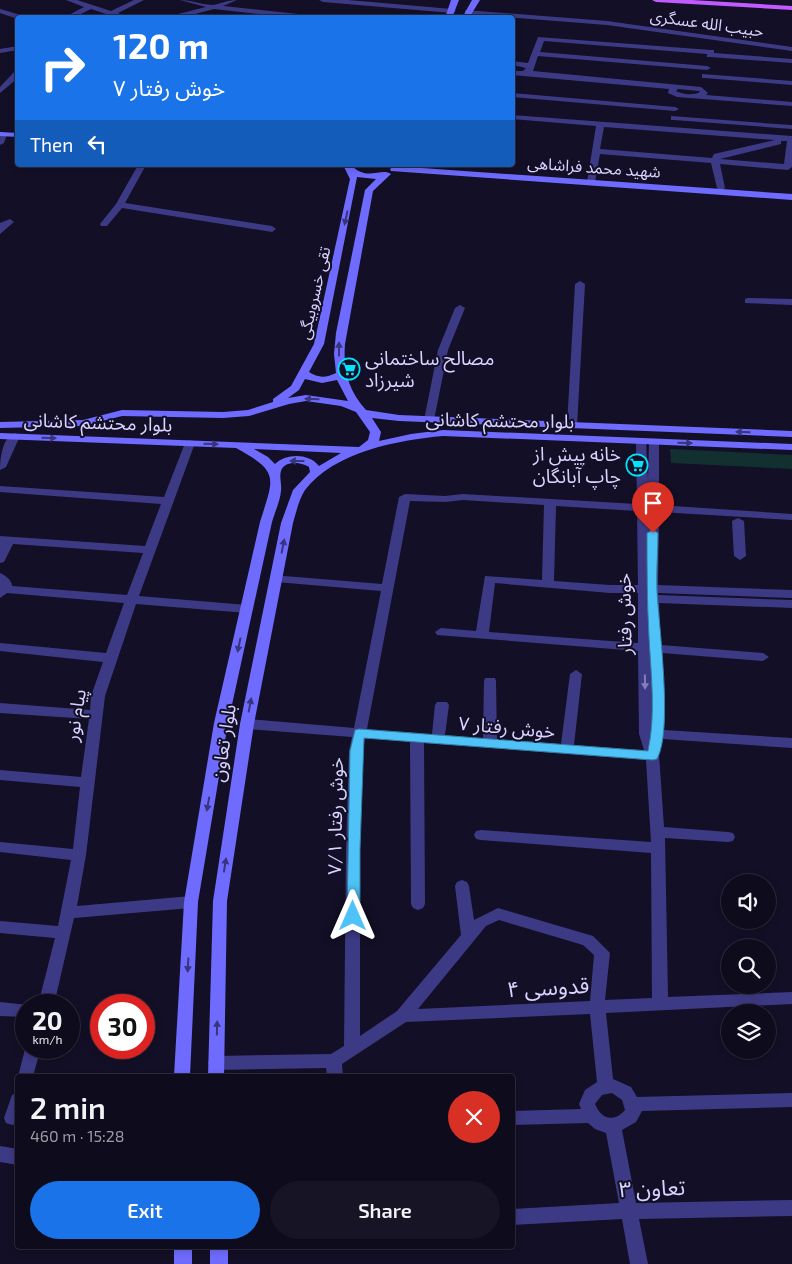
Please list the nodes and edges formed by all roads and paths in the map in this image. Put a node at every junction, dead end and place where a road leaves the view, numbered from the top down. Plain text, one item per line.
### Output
1 (73, 0) edge
2 (140, 0) edge
3 (184, 0) edge
4 (233, 0) edge
5 (323, 0) edge
6 (455, 0) edge
7 (476, 0) edge
8 (656, 0) edge
9 (735, 0) edge
10 (792, 4) edge
11 (91, 6) junction
12 (214, 7) junction
13 (792, 8) edge
14 (0, 11) edge
15 (112, 13) junction
16 (450, 14) edge
17 (72, 15) edge
18 (118, 15) edge
19 (186, 15) edge
20 (291, 15) edge
21 (467, 15) edge
22 (15, 16) edge
23 (515, 18) edge
24 (714, 39) junction
25 (0, 46) edge
26 (13, 48) edge
27 (792, 49) edge
28 (0, 51) edge
29 (710, 53) junction
30 (534, 54) junction
31 (792, 61) edge
32 (515, 63) edge
33 (527, 70) junction
34 (515, 72) edge
35 (706, 72) junction
36 (15, 77) edge
37 (792, 83) edge
38 (0, 91) edge
39 (676, 91) junction
40 (700, 93) junction
41 (515, 95) edge
42 (792, 104) edge
43 (674, 113) junction
44 (515, 117) edge
45 (600, 124) junction
46 (790, 127) dead end
47 (672, 130) junction
48 (717, 133) junction
49 (2, 134) edge
50 (15, 135) edge
51 (792, 138) edge
52 (0, 143) edge
53 (595, 151) junction
54 (716, 158) junction
55 (141, 167) edge
56 (349, 168) edge
57 (392, 169) edge
58 (591, 182) junction
59 (722, 188) dead end
60 (792, 197) edge
61 (120, 205) junction
62 (10, 222) dead end
63 (104, 224) dead end
64 (272, 229) dead end
65 (0, 231) edge
66 (580, 284) dead end
67 (748, 301) dead end
68 (792, 302) edge
69 (460, 308) dead end
70 (304, 373) junction
71 (341, 374) junction
72 (270, 407) junction
73 (361, 411) junction
74 (122, 413) junction
75 (399, 418) junction
76 (429, 420) junction
77 (572, 426) junction
78 (4, 431) edge
79 (792, 434) edge
80 (424, 435) junction
81 (115, 440) junction
82 (641, 441) junction
83 (654, 442) junction
84 (190, 443) junction
85 (238, 445) junction
86 (792, 447) edge
87 (356, 450) junction
88 (0, 467) edge
89 (275, 471) junction
90 (316, 473) junction
91 (0, 489) edge
92 (169, 501) junction
93 (549, 505) junction
94 (648, 511) junction
95 (792, 517) edge
96 (738, 521) junction
97 (792, 524) edge
98 (5, 540) edge
99 (150, 550) junction
100 (740, 556) dead end
101 (0, 559) edge
102 (0, 577) edge
103 (276, 578) junction
104 (548, 583) junction
105 (387, 588) junction
106 (3, 592) edge
107 (648, 593) junction
108 (792, 594) edge
109 (131, 600) junction
110 (792, 604) edge
111 (247, 609) junction
112 (441, 632) dead end
113 (482, 635) junction
114 (0, 647) edge
115 (650, 648) junction
116 (763, 657) dead end
117 (110, 658) junction
118 (576, 674) dead end
119 (490, 681) dead end
120 (442, 705) dead end
121 (0, 708) edge
122 (95, 715) junction
123 (246, 724) junction
124 (359, 734) junction
125 (658, 734) junction
126 (417, 738) junction
127 (438, 740) junction
128 (792, 743) edge
129 (490, 744) junction
130 (567, 750) junction
131 (653, 756) junction
132 (0, 775) edge
133 (87, 783) junction
134 (657, 832) junction
135 (481, 835) dead end
136 (728, 837) dead end
137 (0, 846) edge
138 (658, 848) junction
139 (79, 855) junction
140 (462, 886) dead end
141 (191, 902) junction
142 (418, 904) dead end
143 (68, 913) junction
144 (0, 927) edge
145 (64, 933) junction
146 (469, 936) junction
147 (49, 994) edge
148 (792, 998) edge
149 (660, 1004) junction
150 (597, 1008) junction
151 (0, 1009) edge
152 (15, 1010) edge
153 (403, 1016) junction
154 (352, 1049) junction
155 (29, 1059) edge
156 (335, 1068) edge
157 (216, 1069) edge
158 (25, 1074) edge
159 (182, 1074) edge
160 (606, 1087) junction
161 (792, 1100) edge
162 (632, 1104) junction
163 (592, 1116) junction
164 (515, 1118) edge
165 (613, 1125) junction
166 (0, 1154) edge
167 (15, 1156) edge
168 (792, 1208) edge
169 (629, 1211) junction
170 (515, 1217) edge
171 (183, 1249) edge
172 (219, 1249) edge
173 (183, 1264) edge
174 (219, 1264) edge
175 (638, 1264) edge

1 - 11 street
2 - 15 street
3 - 12 street
4 - 12 street
5 - 16 street
6 - 16 main road
7 - 21 main road
8 - 13 main road
9 - 10 main road
11 - 15 street
11 - 17 street
12 - 19 street
12 - 20 street
14 - 22 street
15 - 18 street
23 - 24 street, حبیب الله عسگری
24 - 27 street, حبیب الله عسگری
24 - 29 street
25 - 26 street
26 - 28 street
29 - 30 street
29 - 31 street
29 - 35 street
30 - 33 street
30 - 35 street
32 - 33 street
33 - 34 street
33 - 39 street
35 - 37 street
35 - 40 street
36 - 38 street
39 - 40 street
39 - 43 street
40 - 42 street
41 - 43 street
43 - 46 street
43 - 47 street
44 - 45 street
45 - 47 street
45 - 53 street
47 - 48 street
48 - 51 street
48 - 54 street
49 - 50 main road
49 - 52 street
51 - 54 street
51 - 54 street
53 - 54 street
53 - 58 street
54 - 59 street
55 - 61 street
56 - 57 main road, شهید محمد فراشاهی
56 -> 70 main road, تقی خسروبیگی
57 - 58 main road, شهید محمد فراشاهی
71 -> 57 main road, تقی خسروبیگی
58 - 60 main road, شهید محمد فراشاهی
61 - 63 street
61 - 64 street
62 - 65 street
66 - 77 street
67 - 68 street
69 - 76 street
70 - 71 main road
70 - 72 main road, تقی خسروبیگی
71 - 73 main road, تقی خسروبیگی
73 -> 72 main road, بلوار محتشم کاشانی
72 - 74 main road, بلوار محتشم کاشانی
73 - 75 main road, بلوار محتشم کاشانی
73 - 87 main road, تقی خسروبیگی
74 - 78 main road, بلوار محتشم کاشانی
74 - 81 main road
75 - 76 main road, بلوار محتشم کاشانی
75 - 80 main road
76 - 77 main road, بلوار محتشم کاشانی
79 -> 77 main road, بلوار محتشم کاشانی
78 -> 81 main road, بلوار محتشم کاشانی
78 - 88 street
80 - 82 main road, بلوار محتشم کاشانی
80 - 87 main road, بلوار محتشم کاشانی
81 - 84 main road, بلوار محتشم کاشانی
82 - 83 main road, بلوار محتشم کاشانی
82 - 94 street, خوش رفتار
83 -> 86 main road, بلوار محتشم کاشانی
83 - 94 street, خوش رفتار
84 -> 85 main road, بلوار محتشم کاشانی
84 - 92 street, پیام نور
85 - 87 main road, بلوار محتشم کاشانی
85 - 89 main road
87 - 90 main road, بلوار تعاون
90 -> 89 main road
89 - 111 main road, بلوار تعاون
103 -> 90 main road, بلوار تعاون
91 - 92 street
92 - 99 street, پیام نور
93 - 94 street
93 - 104 street
93 - 105 street, خوش رفتار ۷/۱
94 - 95 street
94 - 96 street
94 - 107 street, خوش رفتار
96 - 97 street
96 - 100 street
98 - 99 street
98 - 101 street
99 - 109 street, پیام نور
102 - 106 street
103 - 105 street
123 -> 103 main road, بلوار تعاون
104 - 107 street
104 - 113 street
105 - 124 street, خوش رفتار ۷/۱
106 - 109 street
107 - 108 street
107 - 110 street
107 - 115 street, خوش رفتار
109 - 111 street
109 - 117 street, پیام نور
111 -> 141 main road, بلوار تعاون
112 - 113 street
113 - 115 street
114 - 117 street
115 - 116 street
115 - 125 street, خوش رفتار
115 -> 131 street, خوش رفتار
117 - 122 street, پیام نور
118 - 130 street
119 - 129 street
120 - 127 street
121 - 122 street
122 - 133 street, پیام نور
123 - 124 street, خوش رفتار ۷
157 -> 123 main road, بلوار تعاون
124 - 126 street, خوش رفتار ۷
124 - 154 street, خوش رفتار ۷/۱
125 - 128 street
125 - 131 street, خوش رفتار
126 - 127 street, خوش رفتار ۷
126 - 142 street
127 - 129 street, خوش رفتار ۷
129 - 130 street, خوش رفتار ۷
130 - 131 street, خوش رفتار ۷
131 - 134 street, خوش رفتار
132 - 133 street
133 - 139 street, پیام نور
134 - 136 street
134 - 138 street, خوش رفتار
135 - 138 street
137 - 139 street
138 - 149 street, خوش رفتار
139 - 143 street, پیام نور
140 - 146 street
141 - 143 street
141 -> 159 main road, بلوار تعاون
143 - 145 street, پیام نور
144 - 145 street
145 - 147 street, پیام نور
146 - 150 street
146 - 153 street
148 - 149 street, قدوسی ۴
149 - 150 street, قدوسی ۴
150 - 153 street, قدوسی ۴
150 - 160 street
151 - 152 street
153 - 154 street
154 - 156 street
155 - 158 street
156 - 157 street
160 - 162 street
160 - 163 street
161 - 162 street
162 - 165 street
163 - 164 street
163 - 165 street
165 - 169 street
166 - 167 street
168 - 169 street, تعاون ۳
169 - 170 street, تعاون ۳
169 - 175 street
171 - 173 main road
172 - 174 main road

